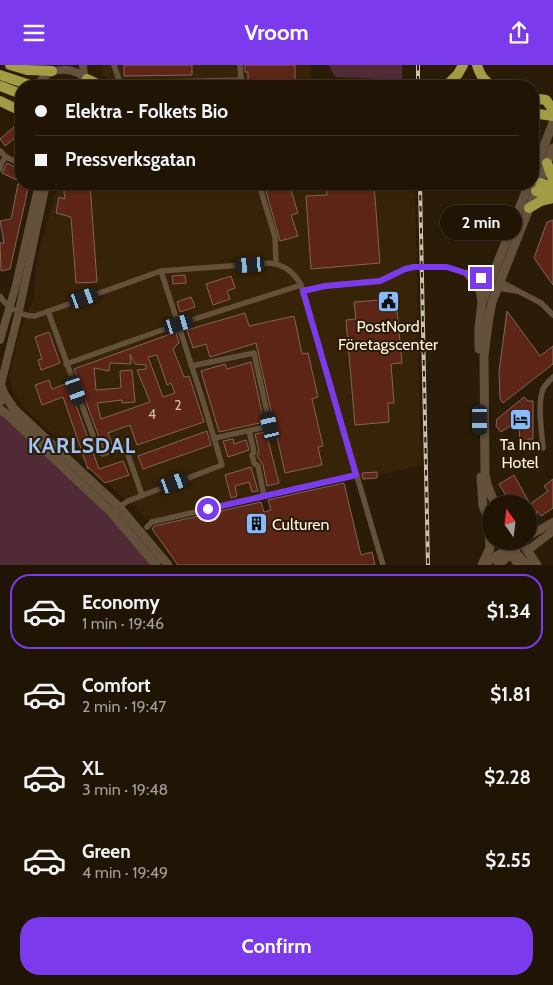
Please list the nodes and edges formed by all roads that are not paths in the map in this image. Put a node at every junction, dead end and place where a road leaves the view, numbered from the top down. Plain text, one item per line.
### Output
1 (10, 65) edge
2 (83, 65) edge
3 (114, 65) edge
4 (240, 65) edge
5 (463, 65) edge
6 (477, 65) edge
7 (55, 70) edge
8 (0, 75) edge
9 (15, 80) edge
10 (44, 80) edge
11 (87, 80) edge
12 (119, 80) edge
13 (241, 80) edge
14 (452, 80) edge
15 (484, 80) edge
16 (0, 86) edge
17 (15, 92) edge
18 (539, 99) edge
19 (0, 101) edge
20 (539, 106) edge
21 (15, 108) edge
22 (552, 110) edge
23 (539, 112) edge
24 (553, 123) edge
25 (553, 148) edge
26 (0, 151) edge
27 (6, 157) junction
28 (15, 161) edge
29 (547, 163) junction
30 (539, 165) edge
31 (0, 169) edge
32 (539, 175) edge
33 (553, 180) edge
34 (539, 185) edge
35 (553, 187) edge
36 (539, 188) edge
37 (38, 190) edge
38 (45, 190) edge
39 (261, 190) edge
40 (530, 190) edge
41 (532, 190) edge
42 (553, 197) edge
43 (530, 208) junction
44 (276, 263) junction
45 (496, 270) junction
46 (161, 271) junction
47 (468, 274) junction
48 (481, 278) junction
49 (491, 281) junction
50 (500, 285) junction
51 (302, 288) junction
52 (0, 296) edge
53 (482, 302) junction
54 (10, 306) junction
55 (19, 311) junction
56 (48, 311) junction
57 (553, 315) edge
58 (179, 324) junction
59 (0, 340) edge
60 (66, 364) junction
61 (191, 366) junction
62 (553, 377) edge
63 (0, 384) edge
64 (2, 398) edge
65 (0, 409) edge
66 (249, 431) junction
67 (214, 438) junction
68 (543, 449) dead end
69 (356, 475) junction
70 (142, 495) junction
71 (482, 495) edge
72 (491, 495) edge
73 (264, 496) junction
74 (116, 510) junction
75 (553, 522) edge
76 (146, 527) dead end
77 (538, 531) edge
78 (553, 531) edge
79 (489, 550) edge
80 (514, 551) edge
81 (482, 564) edge
82 (156, 565) edge
83 (168, 565) edge
84 (383, 565) edge
85 (498, 565) edge
86 (527, 565) edge
87 (537, 565) edge

1 - 7 highway
2 - 11 street
3 - 12 street
4 - 13 street
5 - 14 highway
6 - 15 highway
7 - 10 street
7 - 11 street
8 - 9 highway
16 - 17 highway
18 - 22 highway
19 - 21 highway
20 - 22 highway
22 - 23 highway
24 - 30 main road
25 - 29 main road
26 - 27 street
27 - 28 street
27 - 31 street
29 - 32 main road
29 - 33 highway
34 - 35 highway
36 - 42 highway
37 - 54 street
38 - 55 street
39 - 44 street
40 - 45 main road
41 - 43 main road
42 - 43 highway
43 - 50 main road
44 - 46 street
44 - 51 street
45 - 48 main road
45 - 49 main road
46 - 56 street
46 - 58 street
47 - 48 street
47 - 51 street
47 - 53 main road
48 - 49 street
49 - 50 main road
49 - 53 main road
50 - 57 street
50 - 72 main road
51 - 58 street
51 - 69 street
52 - 54 street
53 - 71 main road
54 - 55 street
54 - 59 street
55 - 56 street
55 - 63 street
56 - 60 street
58 - 60 street
58 - 61 street
60 - 70 street
61 - 66 street
61 - 67 street
62 - 68 street
63 - 64 main road
64 - 74 main road
65 - 74 main road
66 - 67 street
66 - 73 street
67 - 70 street
69 - 73 street
69 - 84 street
70 - 74 street
73 - 76 street
74 - 82 main road
74 - 83 main road
75 - 77 street
78 - 80 street
79 - 81 main road
80 - 81 main road
80 - 85 main road
80 - 86 main road
80 - 87 main road

